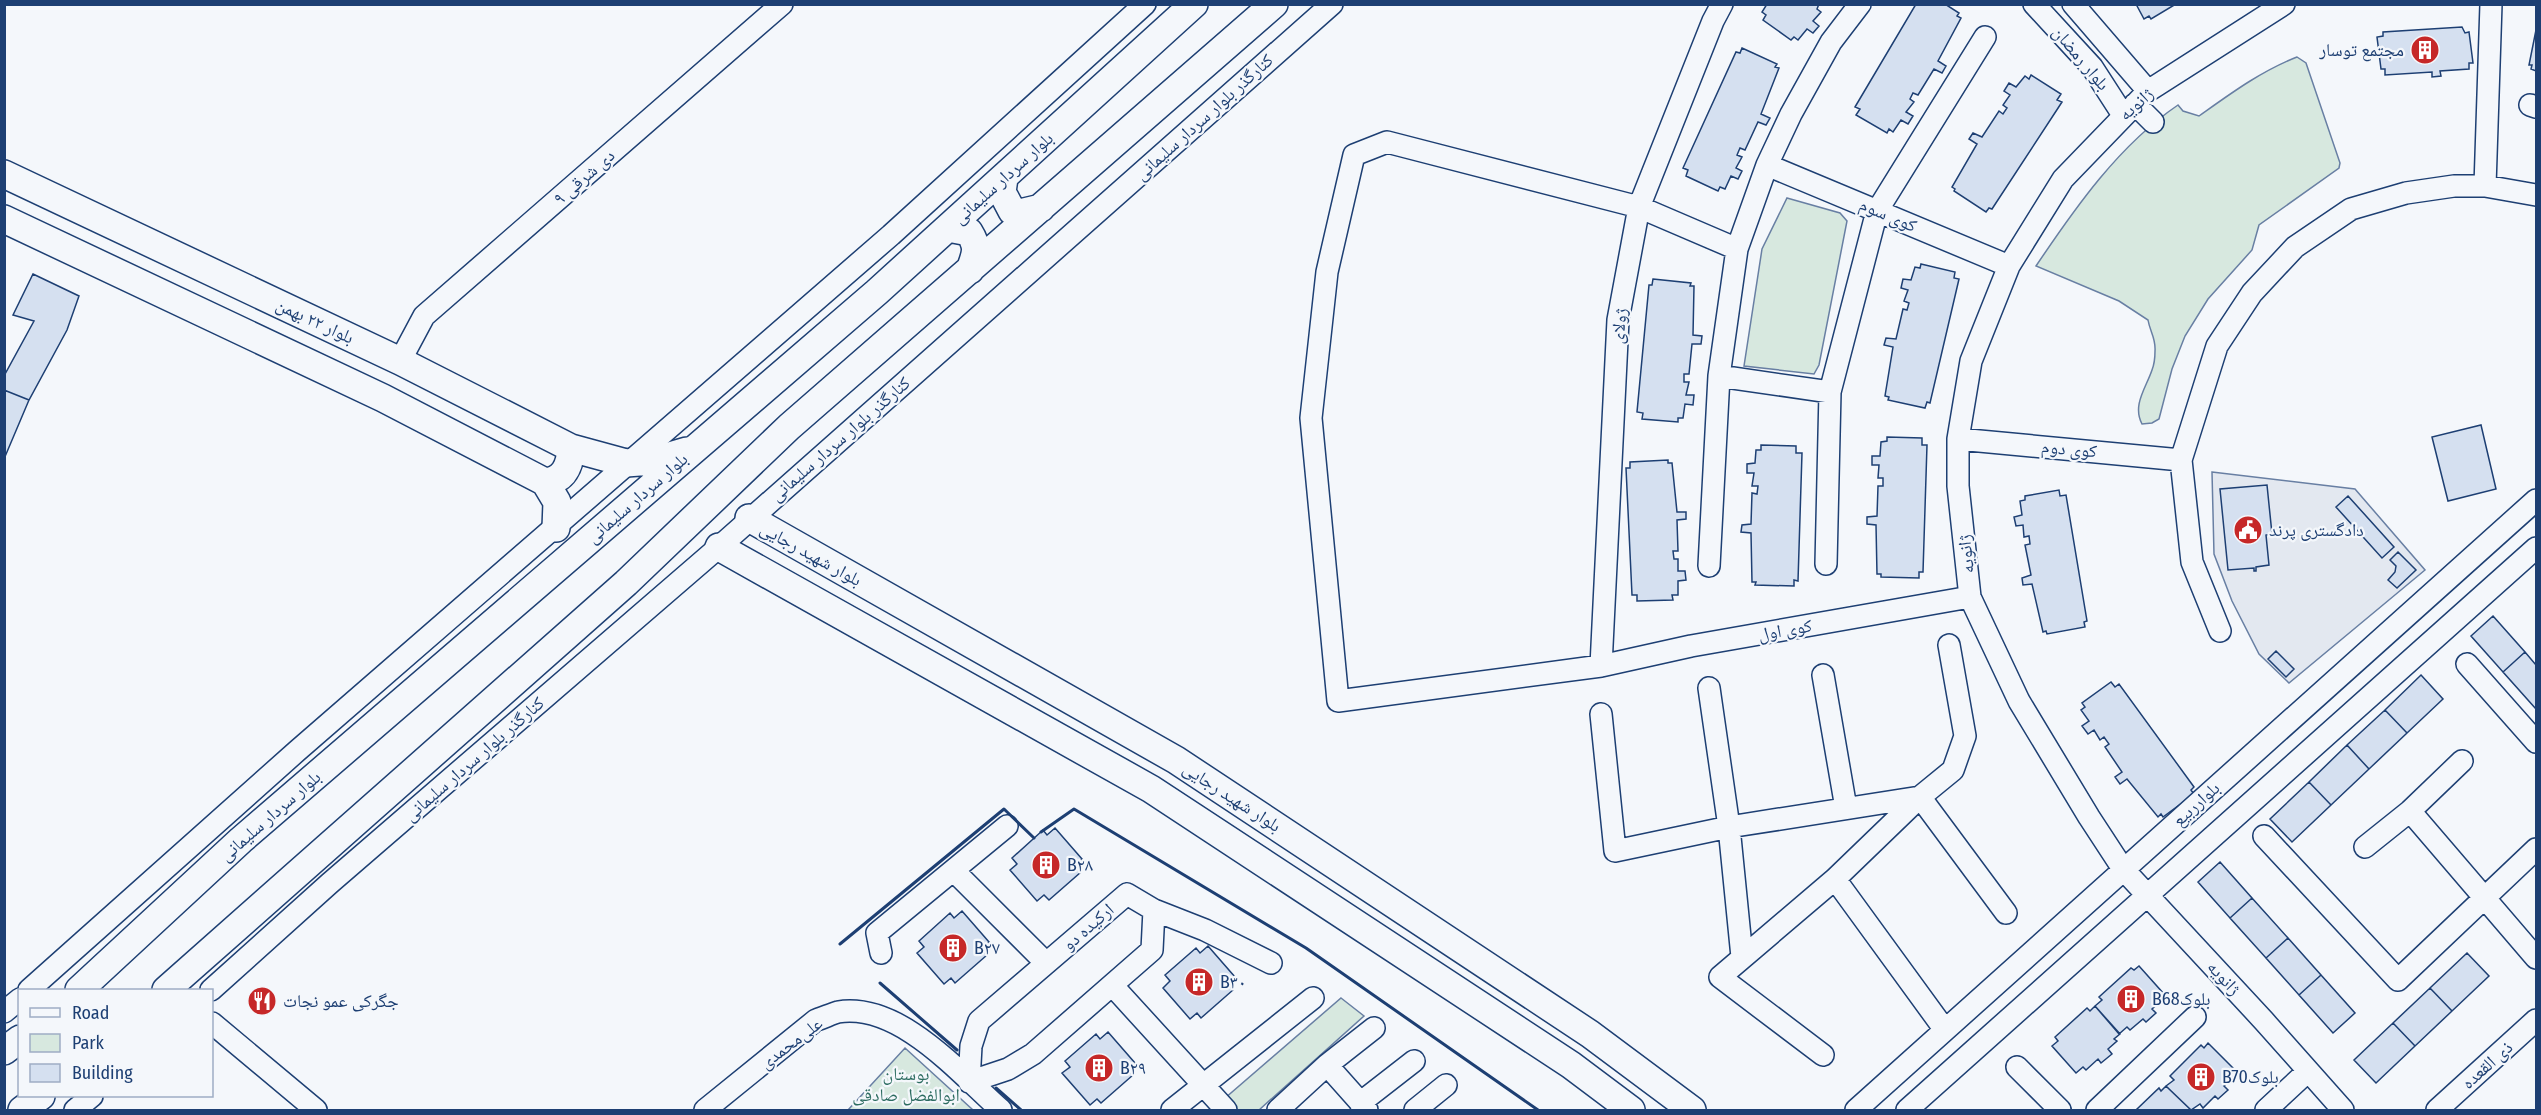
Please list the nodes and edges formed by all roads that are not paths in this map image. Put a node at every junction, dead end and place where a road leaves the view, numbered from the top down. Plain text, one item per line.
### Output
1 (782, 4) edge
2 (1145, 4) edge
3 (1194, 4) edge
4 (1275, 4) edge
5 (1332, 4) edge
6 (1722, 4) edge
7 (1860, 4) edge
8 (2034, 4) edge
9 (2073, 4) edge
10 (2284, 4) edge
11 (2491, 4) edge
12 (1985, 37) dead end
13 (2135, 104) junction
14 (2153, 122) dead end
15 (1767, 165) junction
16 (4, 174) edge
17 (1004, 178) junction
18 (2485, 186) junction
19 (2536, 195) edge
20 (1639, 207) junction
21 (1041, 208) junction
22 (1877, 211) junction
23 (4, 219) edge
24 (948, 228) junction
25 (1737, 249) junction
26 (2009, 266) junction
27 (970, 270) junction
28 (400, 361) junction
29 (1719, 376) junction
30 (1830, 392) junction
31 (1958, 438) junction
32 (571, 448) junction
33 (696, 448) junction
34 (2181, 460) junction
35 (626, 463) junction
36 (545, 482) junction
37 (2536, 500) edge
38 (749, 518) junction
39 (556, 528) junction
40 (719, 546) junction
41 (2536, 548) edge
42 (1826, 564) dead end
43 (1709, 566) dead end
44 (1970, 597) junction
45 (903, 605) junction
46 (2220, 631) dead end
47 (879, 637) junction
48 (1949, 645) dead end
49 (2468, 664) dead end
50 (1601, 666) junction
51 (1823, 675) dead end
52 (1708, 688) dead end
53 (1601, 714) dead end
54 (2536, 742) edge
55 (2462, 761) dead end
56 (1920, 797) junction
57 (1846, 808) junction
58 (2410, 811) junction
59 (1007, 826) dead end
60 (1729, 828) junction
61 (2264, 836) dead end
62 (2365, 847) dead end
63 (2536, 849) edge
64 (2123, 869) junction
65 (954, 871) junction
66 (1835, 879) junction
67 (330, 883) junction
68 (272, 895) junction
69 (2148, 897) junction
70 (2485, 898) junction
71 (1154, 910) junction
72 (2006, 913) dead end
73 (881, 953) dead end
74 (1742, 957) junction
75 (2536, 958) edge
76 (1046, 963) junction
77 (1271, 963) dead end
78 (1112, 985) junction
79 (30, 989) edge
80 (80, 989) edge
81 (172, 989) edge
82 (212, 989) edge
83 (1313, 998) dead end
84 (18, 1001) edge
85 (4, 1012) edge
86 (2195, 1017) dead end
87 (2536, 1020) edge
88 (213, 1024) edge
89 (1374, 1028) dead end
90 (1945, 1030) junction
91 (18, 1040) edge
92 (4, 1051) edge
93 (1823, 1055) dead end
94 (1414, 1061) dead end
95 (1327, 1065) junction
96 (2017, 1067) dead end
97 (2308, 1071) junction
98 (969, 1082) junction
99 (1202, 1084) junction
100 (1446, 1085) dead end
101 (38, 1097) edge
102 (90, 1097) edge
103 (1364, 1107) edge
104 (22, 1110) edge
105 (75, 1110) edge
106 (316, 1110) edge
107 (705, 1110) edge
108 (1001, 1110) edge
109 (1172, 1110) edge
110 (1226, 1110) edge
111 (1278, 1110) edge
112 (1415, 1110) edge
113 (1631, 1110) edge
114 (1692, 1110) edge
115 (1856, 1110) edge
116 (1907, 1110) edge
117 (2060, 1110) edge
118 (2097, 1110) edge
119 (2266, 1110) edge
120 (2343, 1110) edge
121 (2437, 1110) edge

1 - 28 street, ۹ دی شرقی
2 - 35 street
3 - 17 main road, بلوار سردار سلیمانی
4 - 21 main road
5 - 38 street, کنارگذر بلوار سردار سلیمانی
6 - 20 street, ژولای
7 - 15 street
8 - 13 street, بلوار رمضان
9 - 13 street, بلوار رمضان
10 - 13 street, ژانویه
11 - 18 street
12 - 22 street
13 - 14 street
13 - 26 street, ژانویه
15 - 22 street, کوی سوم
15 - 25 street
16 - 28 main road, بلوار ۲۲ بهمن
17 - 21 main road
17 - 24 main road, بلوار سردار سلیمانی
18 - 19 street
18 - 34 street
20 - 25 street
20 - 50 street, ژولای
20 - 50 street, کوی اول
21 - 27 main road
22 - 26 street, کوی سوم
22 - 30 street
23 - 36 main road
24 - 27 main road
24 - 33 main road, بلوار سردار سلیمانی
25 - 29 street
26 - 31 street, ژانویه
27 - 68 main road
28 - 32 main road, بلوار ۲۲ بهمن
29 - 30 street
29 - 43 street
30 - 42 street
31 - 34 street, کوی دوم
31 - 44 street, ژانویه
32 - 35 main road, بلوار ۲۲ بهمن
32 - 36 main road
33 - 35 main road
33 - 80 main road, بلوار سردار سلیمانی
34 - 46 street
35 - 39 street
36 - 39 main road
37 - 64 street, بلوارربیع
38 - 40 street, کنارگذر بلوار سردار سلیمانی
38 - 45 main road, بلوار شهید رجایی
39 - 79 street
40 - 47 main road
40 - 67 street, کنارگذر بلوار سردار سلیمانی
41 - 69 street, بلوارربیع
44 - 50 street, کوی اول
44 - 64 street, ژانویه
45 - 47 main road
45 - 114 main road, بلوار شهید رجایی
47 - 113 main road
48 - 56 street
49 - 54 street
51 - 57 street
52 - 60 street
53 - 60 street
55 - 58 street
56 - 57 street
56 - 66 street
56 - 72 street
57 - 60 street
58 - 62 street
58 - 70 street
59 - 65 street
60 - 74 street
61 - 70 street
63 - 70 street
64 - 69 street, ژانویه
64 - 90 street, بلوارربیع
65 - 73 street
65 - 76 street
66 - 74 street
66 - 90 street
67 - 68 street
67 - 82 street, کنارگذر بلوار سردار سلیمانی
68 - 81 main road
69 - 97 street, ژانویه
69 - 116 street, بلوارربیع
70 - 75 street
71 - 76 street, ارکیده دو
71 - 77 street
71 - 78 street
74 - 93 street
76 - 98 street, ارکیده دو
78 - 98 street
78 - 99 street
83 - 99 street
84 - 85 street
86 - 118 street
87 - 121 street, ذی القعده
88 - 106 street
89 - 95 street
90 - 115 street, بلوارربیع
91 - 92 main road
94 - 103 street
95 - 103 street
95 - 111 street
96 - 117 street
97 - 119 street
97 - 120 street, ژانویه
98 - 107 street, علی‌محمدی
98 - 108 street, علی‌محمدی
99 - 109 street
99 - 110 street
100 - 112 street
101 - 104 main road
102 - 105 street

